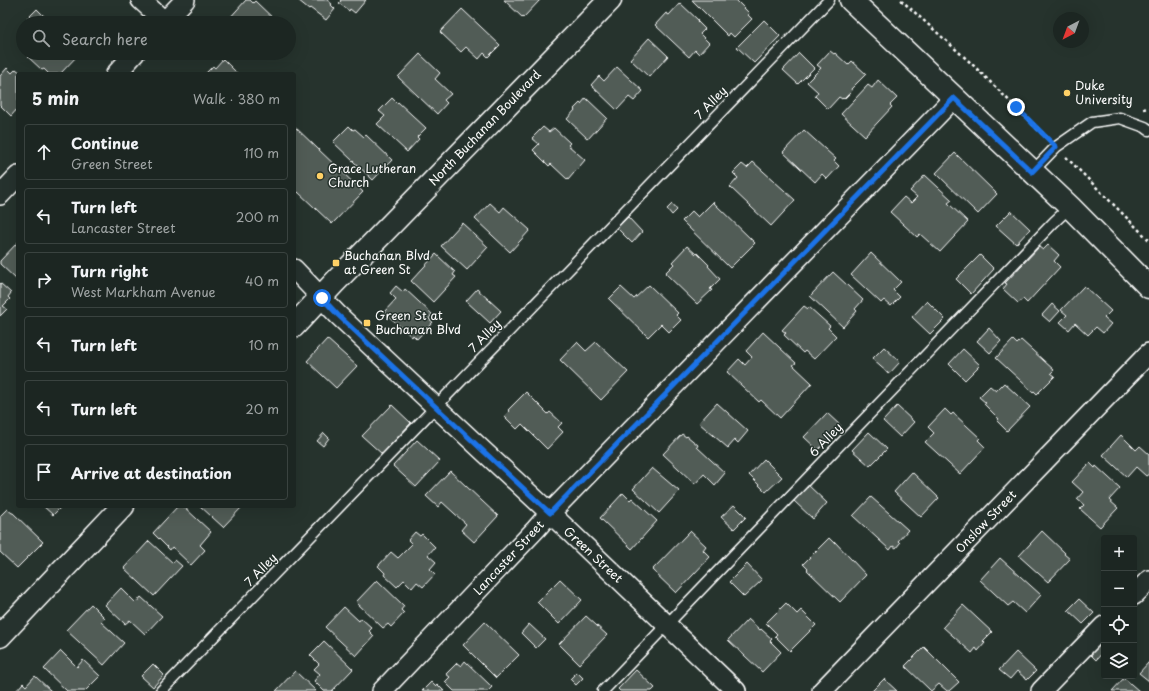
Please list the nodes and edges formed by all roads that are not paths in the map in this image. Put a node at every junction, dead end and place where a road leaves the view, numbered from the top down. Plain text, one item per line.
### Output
1 (141, 0) edge
2 (185, 0) edge
3 (610, 0) edge
4 (829, 0) edge
5 (851, 0) edge
6 (158, 16) edge
7 (170, 16) edge
8 (129, 60) edge
9 (118, 72) edge
10 (954, 98) junction
11 (1149, 130) edge
12 (1032, 172) junction
13 (16, 178) edge
14 (0, 195) edge
15 (1070, 207) junction
16 (296, 271) edge
17 (1149, 287) edge
18 (322, 298) junction
19 (296, 324) edge
20 (1149, 353) edge
21 (436, 407) junction
22 (121, 508) edge
23 (550, 513) junction
24 (1149, 580) edge
25 (1137, 592) edge
26 (667, 624) junction
27 (1101, 629) edge
28 (0, 636) edge
29 (161, 691) edge
30 (382, 691) edge
31 (603, 691) edge
32 (736, 691) edge
33 (822, 691) edge
34 (1042, 691) edge

1 - 6 street
2 - 7 street
3 - 18 street, North Buchanan Boulevard
4 - 21 lane, 7 Alley
5 - 10 street
8 - 9 street
10 - 12 street
10 - 23 street, Lancaster Street
11 - 12 lane
12 - 15 street
13 - 14 street
15 - 17 street
15 - 26 lane, 6 Alley
16 - 18 street, Green Street
18 - 19 street, North Buchanan Boulevard
18 - 21 street, Green Street
20 - 33 street, Onslow Street
21 - 23 street, Green Street
21 - 29 lane, 7 Alley
22 - 28 street
23 - 26 street, Green Street
23 - 30 street, Lancaster Street
24 - 25 street
26 - 31 lane, 6 Alley
26 - 32 street, Green Street
27 - 34 street

